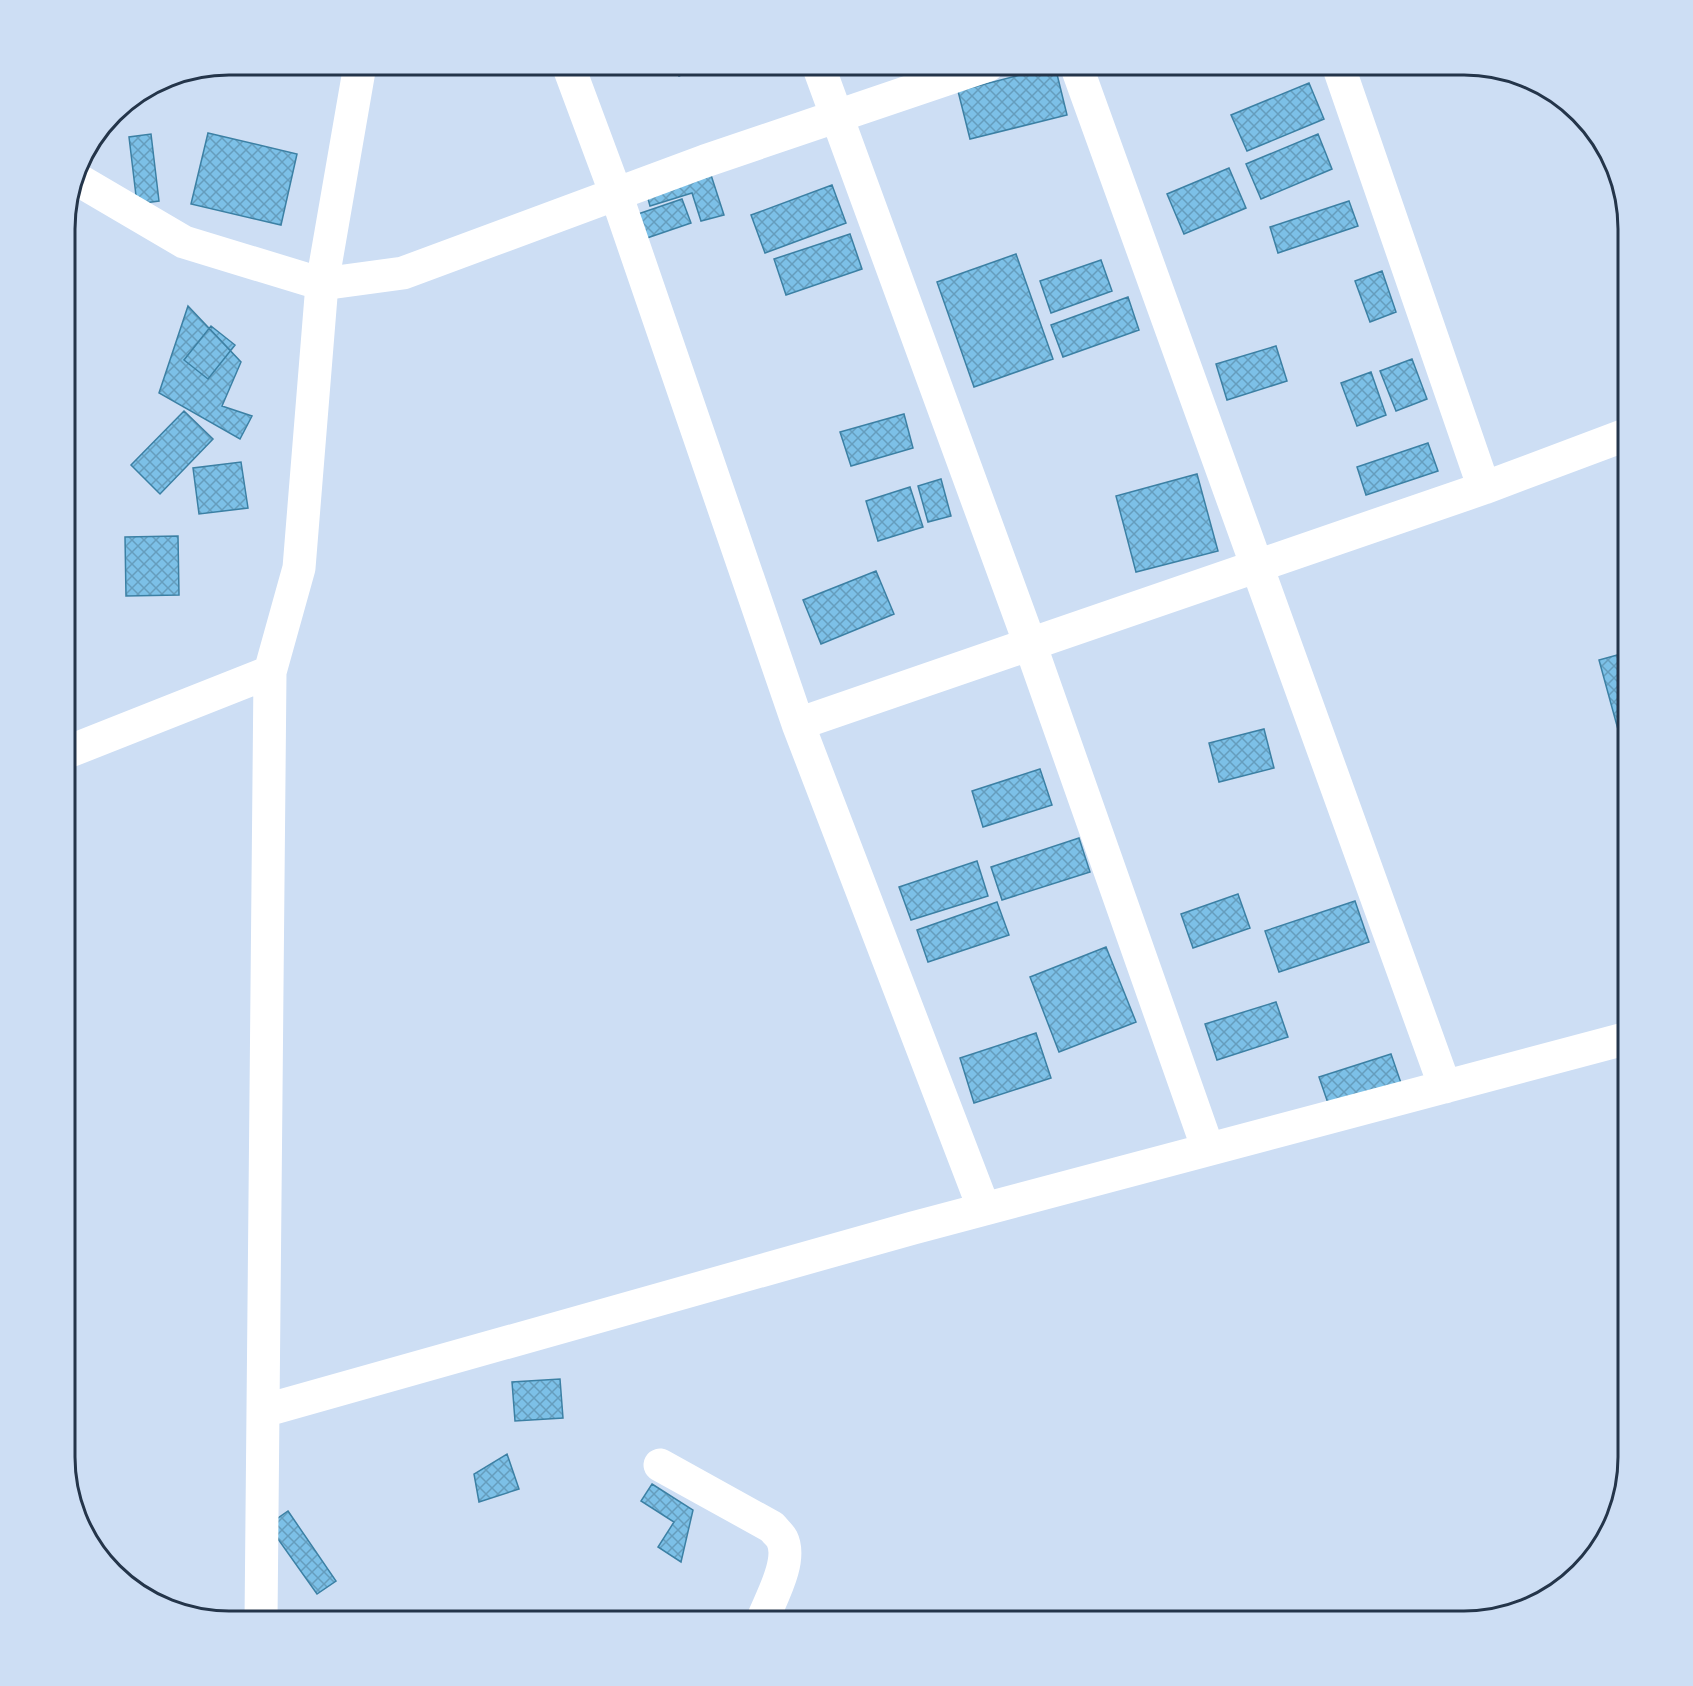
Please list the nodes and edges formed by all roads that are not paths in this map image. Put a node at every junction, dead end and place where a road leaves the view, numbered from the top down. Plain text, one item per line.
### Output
1 (358, 75) edge
2 (572, 75) edge
3 (822, 75) edge
4 (957, 75) edge
5 (1080, 75) edge
6 (1341, 75) edge
7 (836, 116) junction
8 (82, 182) edge
9 (616, 194) junction
10 (322, 284) junction
11 (1618, 438) edge
12 (1484, 488) junction
13 (1256, 566) junction
14 (1030, 644) junction
15 (270, 672) junction
16 (798, 724) junction
17 (75, 749) edge
18 (1618, 1041) edge
19 (1444, 1087) junction
20 (1208, 1149) junction
21 (984, 1209) junction
22 (263, 1411) junction
23 (660, 1465) dead end
24 (261, 1611) edge
25 (766, 1611) edge

1 - 10 street
2 - 9 street
3 - 7 street
4 - 7 street
5 - 13 street
6 - 12 street
7 - 9 street
7 - 14 street
8 - 10 street
9 - 10 street
9 - 16 street
10 - 15 street
11 - 12 street
12 - 13 street
13 - 14 street
13 - 19 street
14 - 16 street
14 - 20 street
15 - 17 street
15 - 22 street
16 - 21 street
18 - 19 street
19 - 20 street
20 - 21 street
21 - 22 street
22 - 24 street
23 - 25 street

